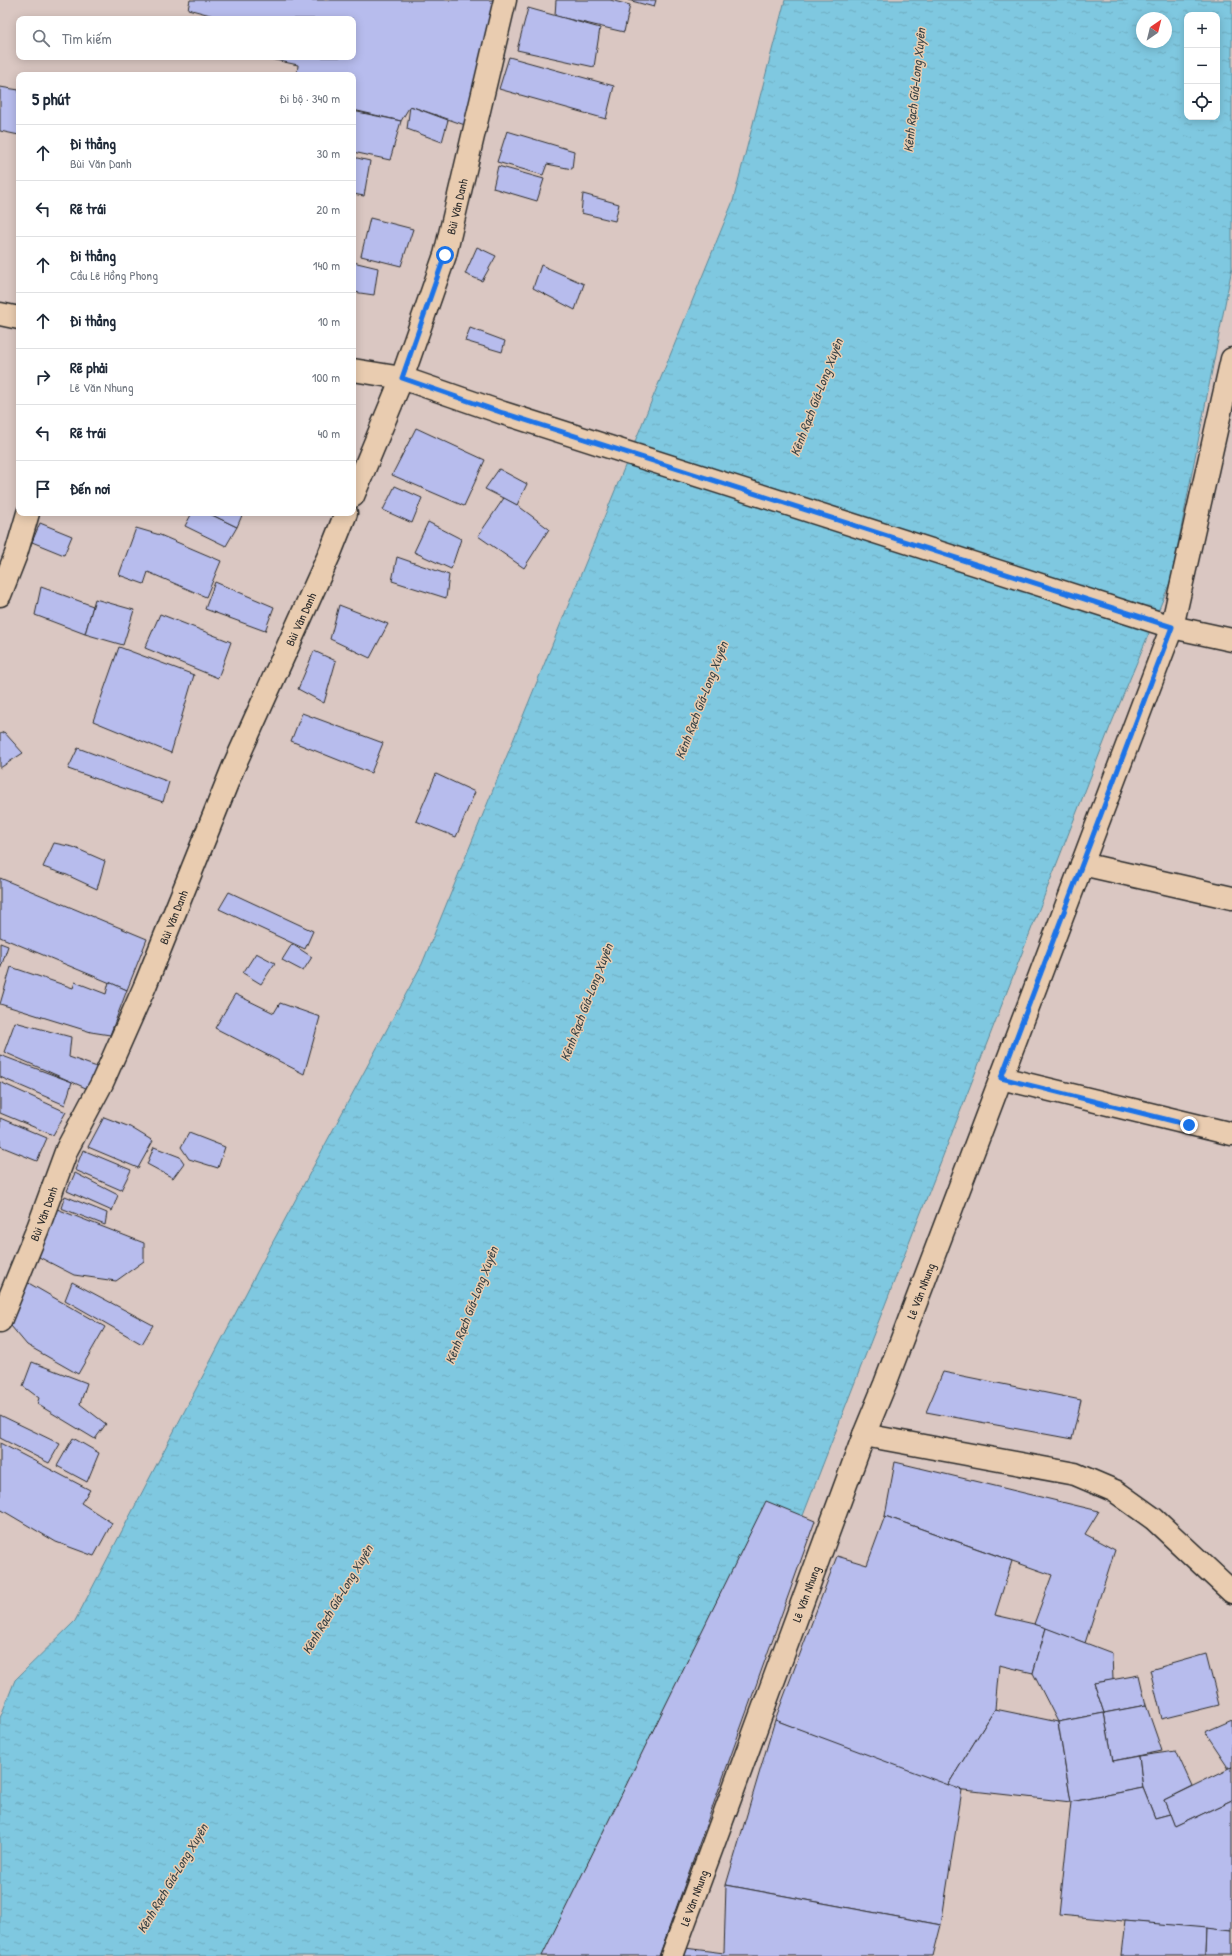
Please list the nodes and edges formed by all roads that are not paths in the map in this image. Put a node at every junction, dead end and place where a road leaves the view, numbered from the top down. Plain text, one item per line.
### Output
1 (505, 0) edge
2 (0, 314) edge
3 (16, 317) edge
4 (1232, 360) edge
5 (356, 370) edge
6 (402, 378) junction
7 (356, 489) edge
8 (27, 516) edge
9 (345, 516) edge
10 (0, 594) edge
11 (1172, 627) junction
12 (1232, 640) edge
13 (1082, 864) junction
14 (1232, 898) edge
15 (1001, 1078) junction
16 (1232, 1134) edge
17 (0, 1321) edge
18 (864, 1435) junction
19 (1232, 1592) edge
20 (672, 1956) edge

1 - 6 street, Bùi Văn Danh
2 - 3 street
4 - 11 street, Lê Văn Nhung
5 - 6 street
6 - 7 street, Bùi Văn Danh
6 - 11 street
8 - 10 street
9 - 17 street, Bùi Văn Danh
11 - 12 street
11 - 13 street, Lê Văn Nhung
13 - 14 street
13 - 15 street, Lê Văn Nhung
15 - 16 street
15 - 18 street, Lê Văn Nhung
18 - 19 street
18 - 20 street, Lê Văn Nhung

